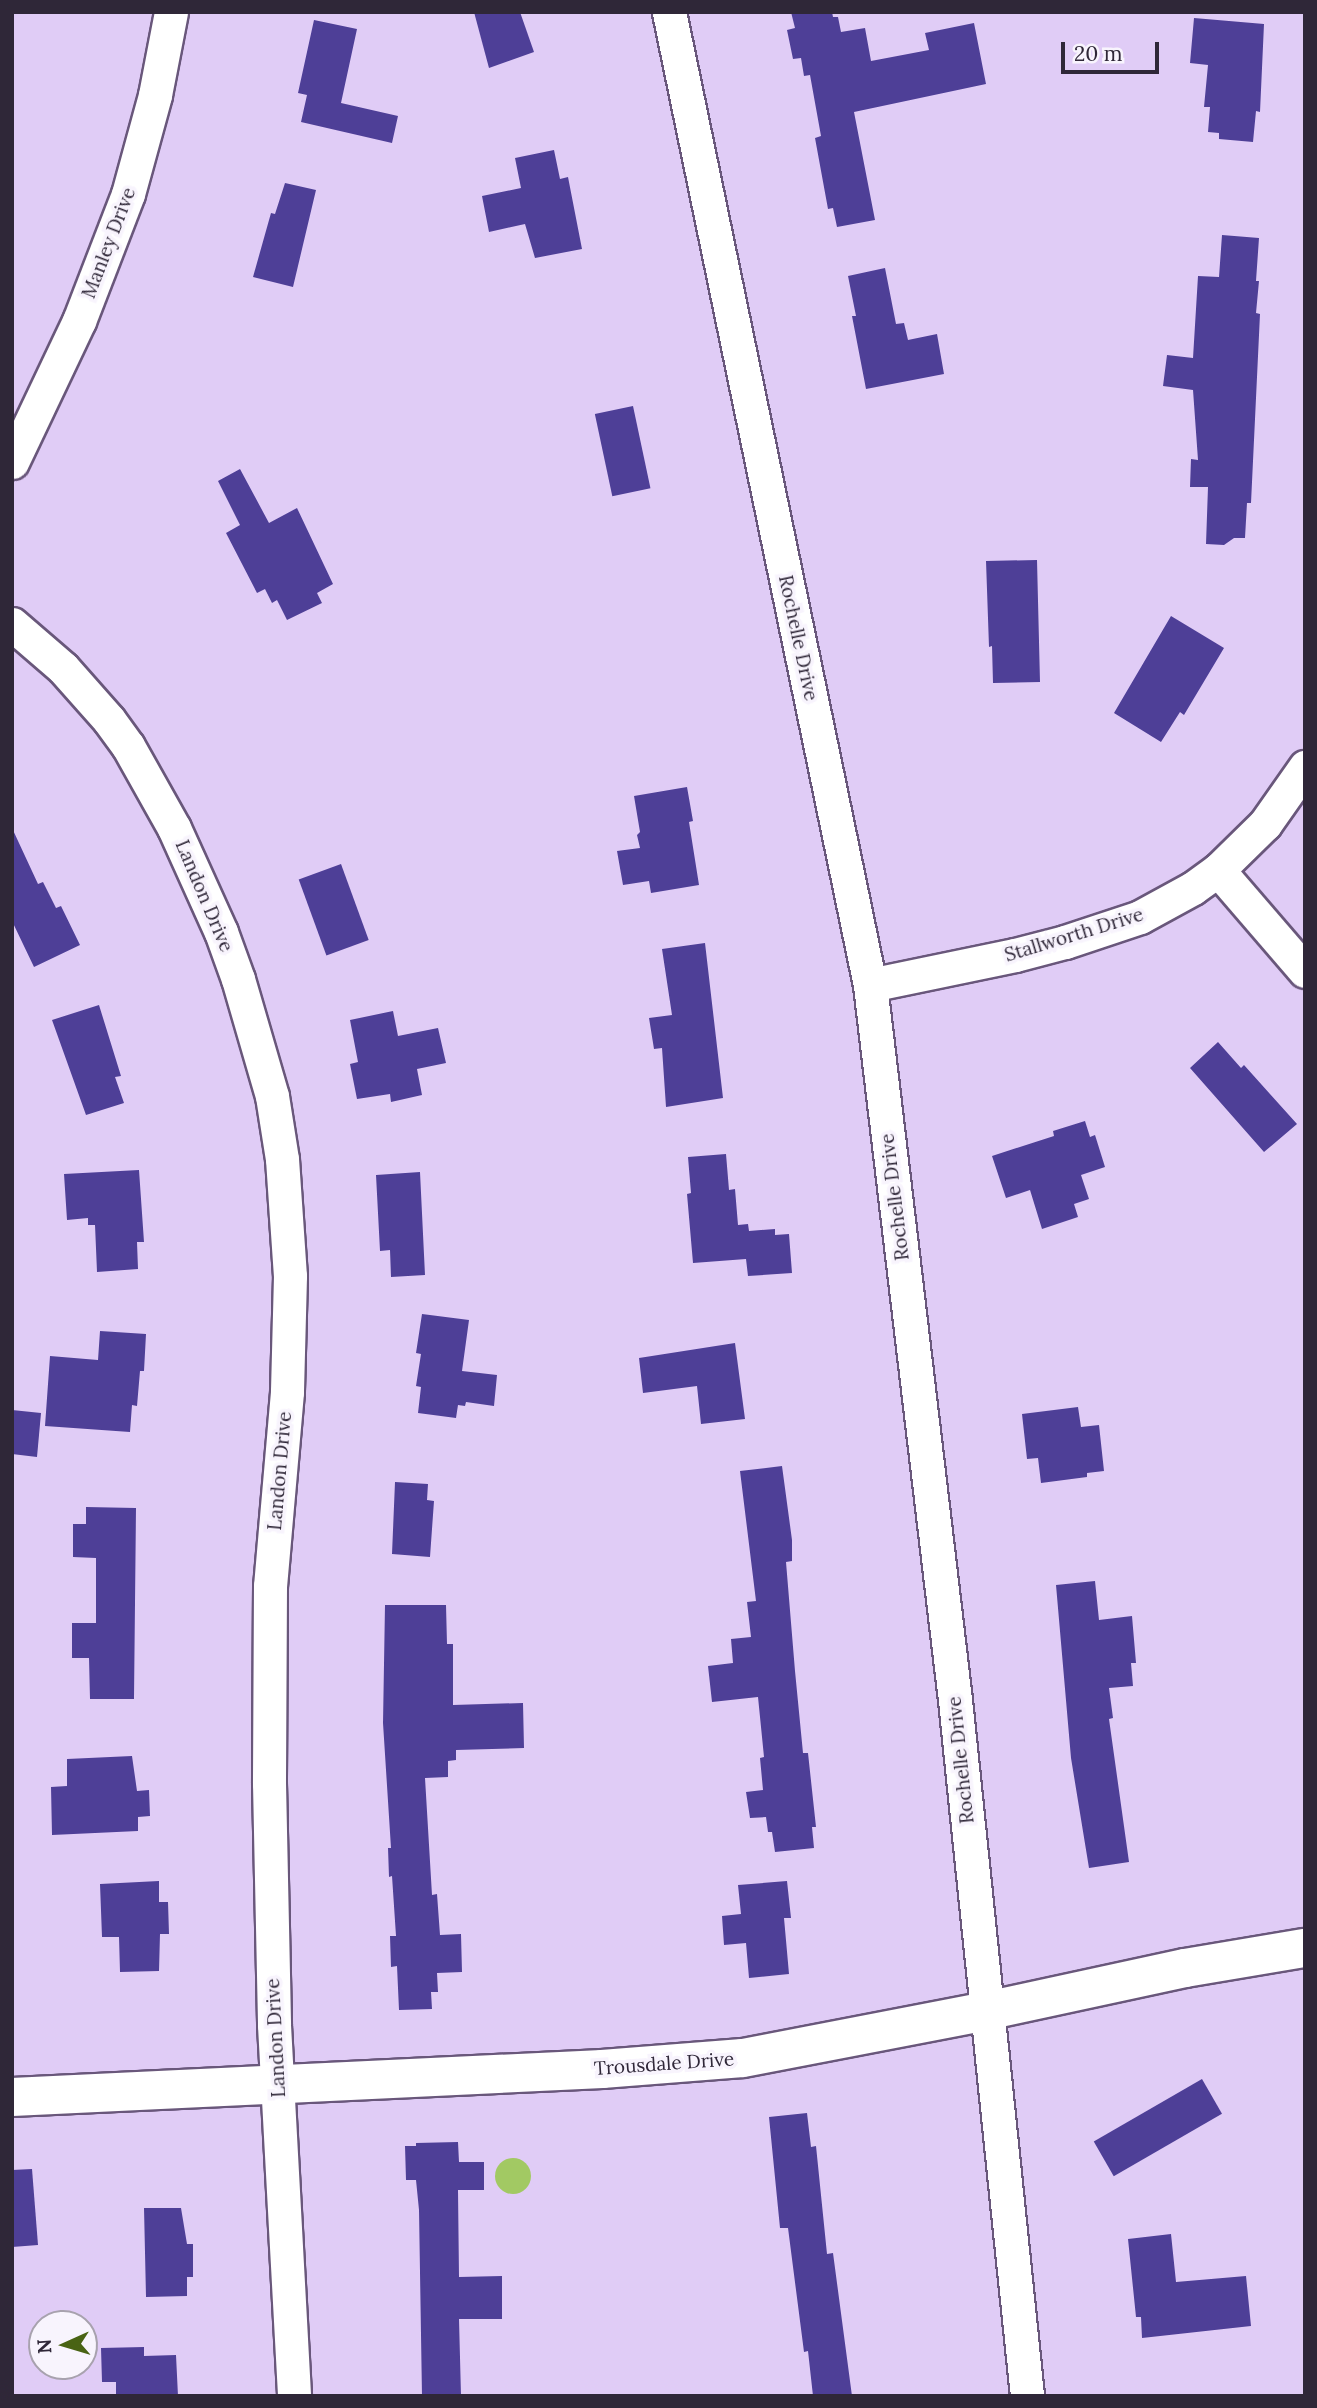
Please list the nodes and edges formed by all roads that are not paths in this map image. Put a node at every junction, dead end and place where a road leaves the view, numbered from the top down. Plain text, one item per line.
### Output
1 (171, 12) edge
2 (669, 12) edge
3 (12, 462) edge
4 (12, 624) edge
5 (1305, 768) edge
6 (1218, 870) junction
7 (1305, 971) edge
8 (870, 985) junction
9 (1305, 1948) edge
10 (986, 2011) junction
11 (278, 2082) junction
12 (12, 2097) edge
13 (294, 2396) edge
14 (1027, 2396) edge

1 - 3 street, Manley Drive
2 - 8 street, Rochelle Drive
4 - 11 street, Landon Drive
5 - 6 street, Stallworth Drive
6 - 7 street
6 - 8 street, Stallworth Drive
8 - 10 street, Rochelle Drive
9 - 10 street, Trousdale Drive
10 - 11 street, Trousdale Drive
10 - 14 street, Rochelle Drive
11 - 12 street, Trousdale Drive
11 - 13 street, Landon Drive

